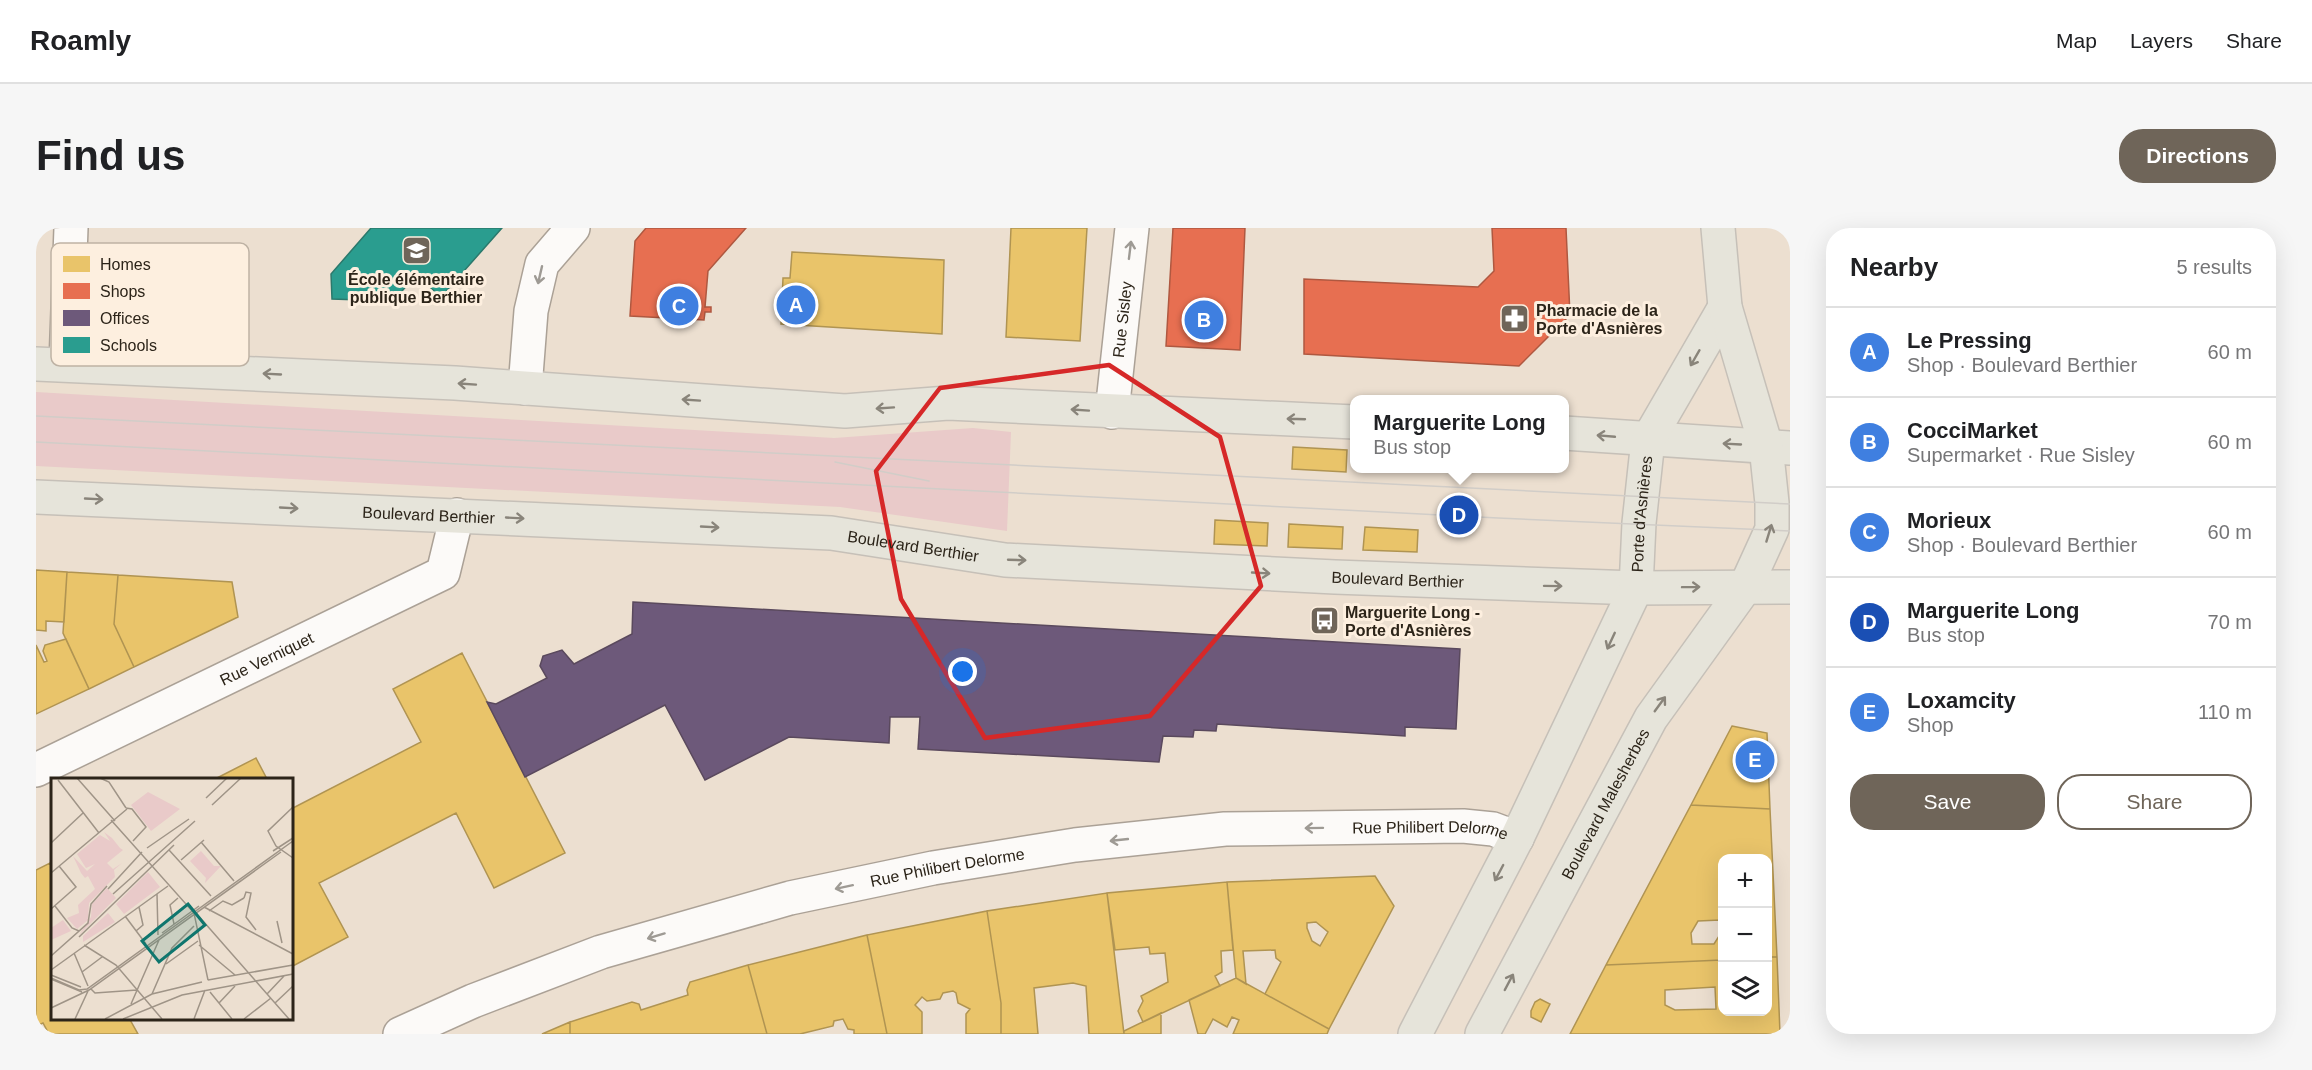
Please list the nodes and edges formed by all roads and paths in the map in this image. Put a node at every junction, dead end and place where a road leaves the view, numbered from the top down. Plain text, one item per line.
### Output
1 (71, 228) edge
2 (573, 228) edge
3 (1132, 228) edge
4 (1718, 228) edge
5 (69, 243) edge
6 (1725, 307) junction
7 (90, 366) edge
8 (525, 388) junction
9 (1112, 412) junction
10 (1350, 422) edge
11 (1569, 433) edge
12 (1648, 440) junction
13 (1778, 447) edge
14 (36, 497) edge
15 (457, 515) junction
16 (1746, 586) junction
17 (1790, 587) edge
18 (1636, 588) junction
19 (36, 771) edge
20 (1517, 838) junction
21 (400, 1034) edge
22 (1414, 1034) edge
23 (1482, 1034) edge

1 - 5 street
2 -> 8 street
9 -> 3 street, Rue Sisley
4 - 6 main road
6 -> 12 main road
6 - 13 main road
8 -> 7 main road
9 -> 8 main road
10 -> 9 main road
12 -> 11 main road
13 -> 12 main road
12 - 18 main road, Porte d'Asnières
16 -> 13 main road
14 -> 15 main road, Boulevard Berthier
15 -> 18 main road, Boulevard Berthier
15 - 19 street, Rue Verniquet
16 - 17 main road, Boulevard Berthier
18 -> 16 main road, Boulevard Berthier
23 -> 16 main road, Boulevard Malesherbes
18 -> 20 main road
20 -> 21 street, Rue Philibert Delorme
20 -> 22 main road

